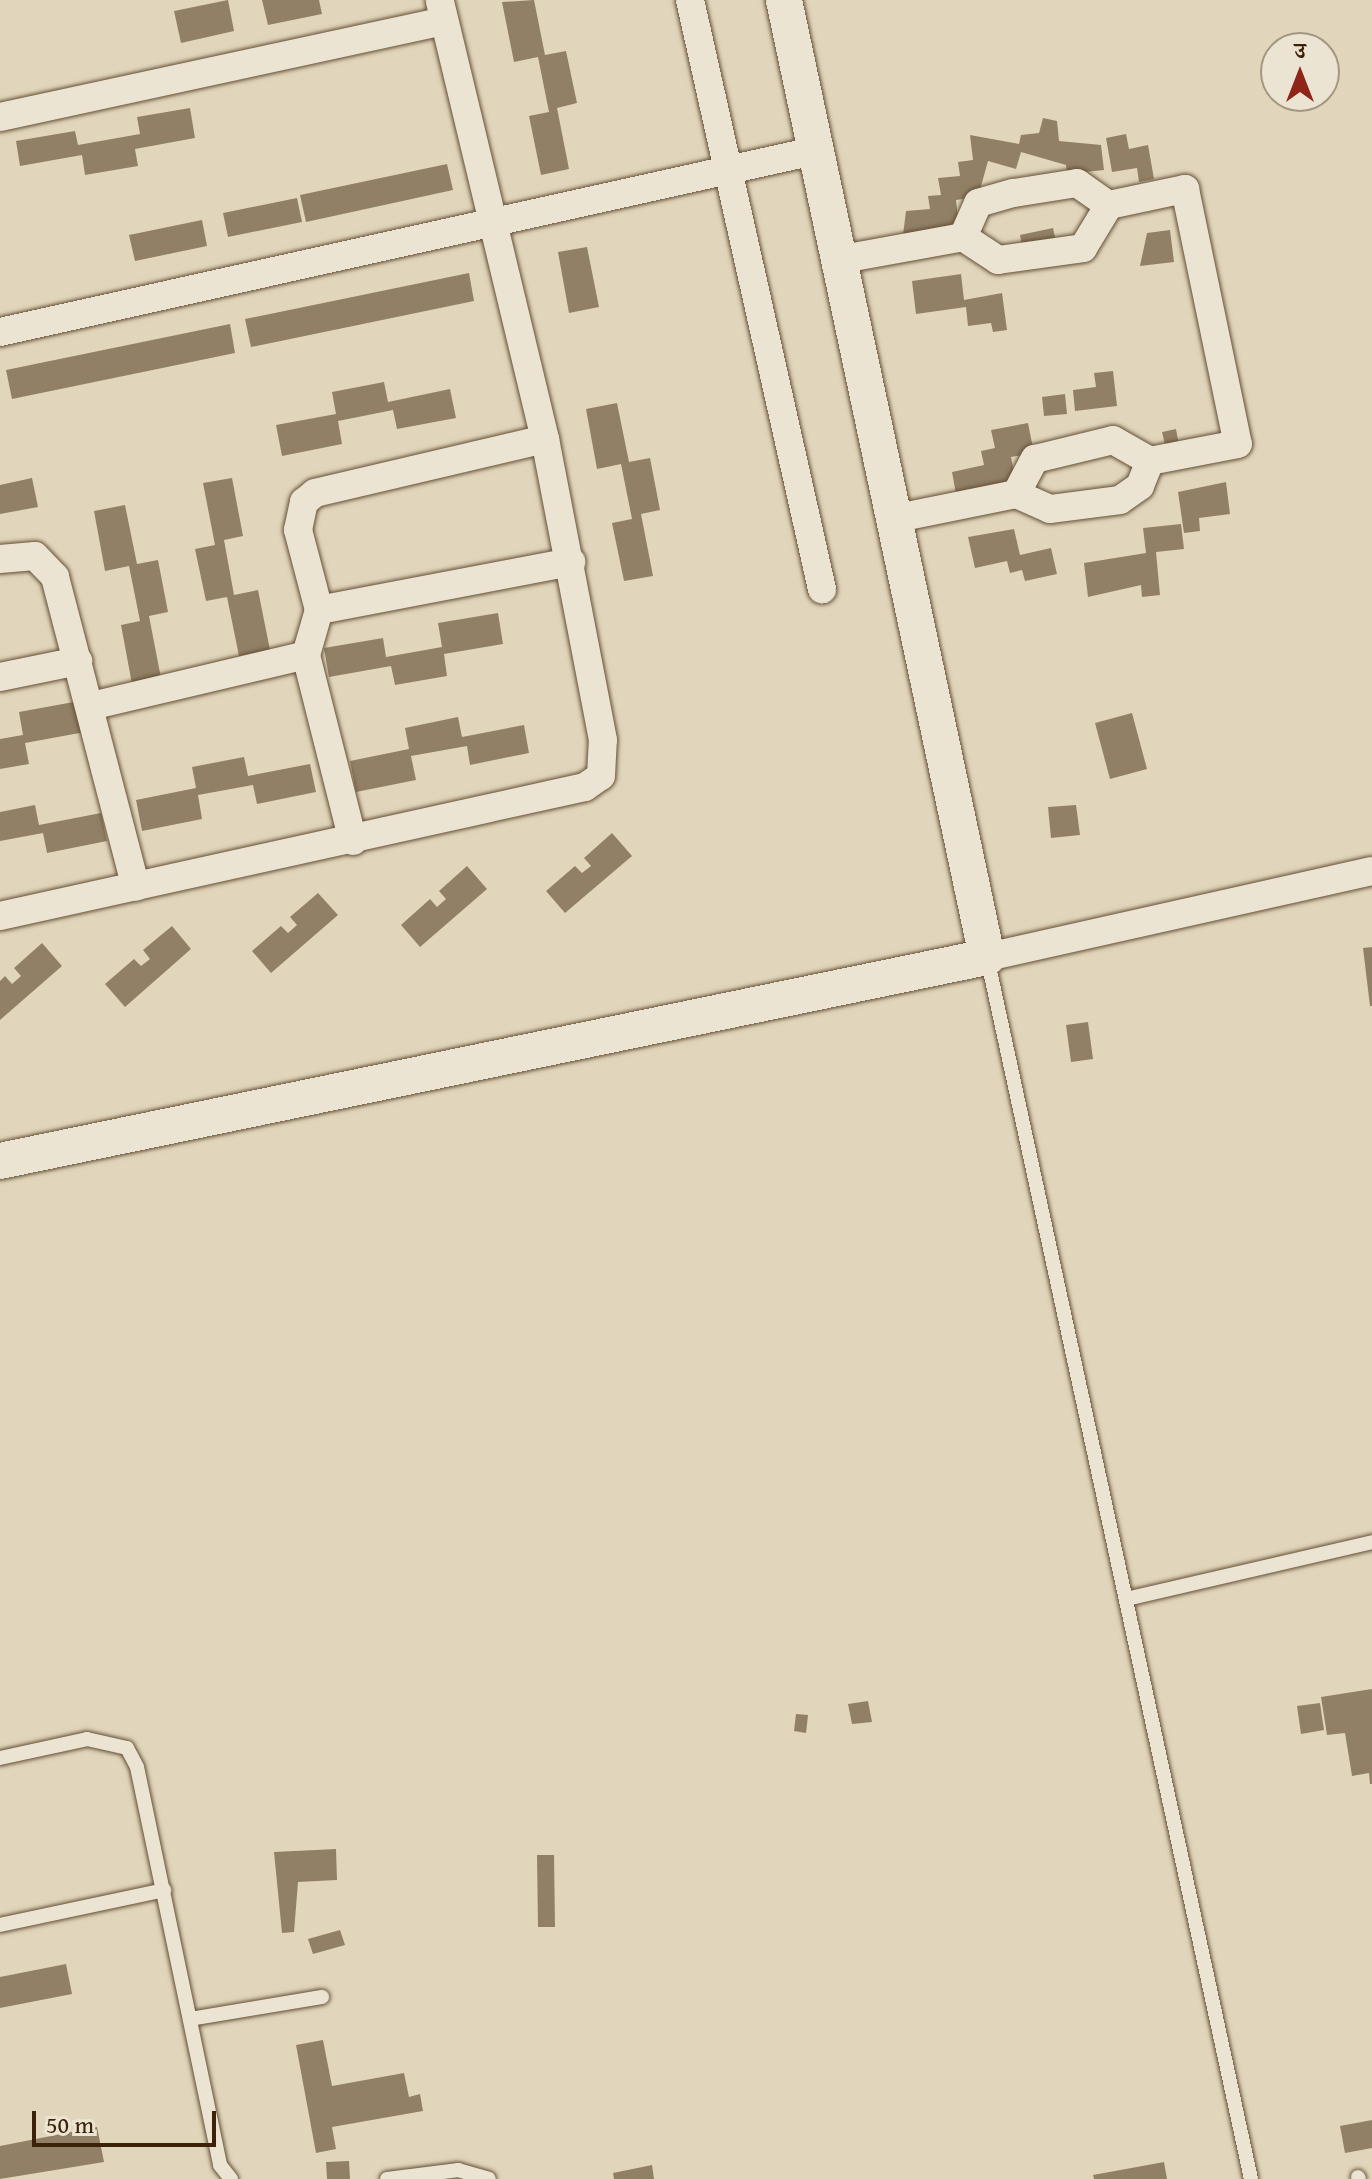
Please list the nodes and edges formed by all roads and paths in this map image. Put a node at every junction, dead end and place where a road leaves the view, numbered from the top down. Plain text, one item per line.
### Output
1 (690, 0) edge
2 (784, 0) edge
3 (442, 10) edge
4 (0, 117) edge
5 (814, 151) junction
6 (731, 169) junction
7 (1109, 205) junction
8 (498, 222) junction
9 (963, 237) junction
10 (837, 260) junction
11 (0, 332) edge
12 (545, 439) junction
13 (1150, 461) junction
14 (1016, 494) junction
15 (892, 519) junction
16 (0, 559) edge
17 (571, 562) junction
18 (822, 589) dead end
19 (319, 610) junction
20 (306, 655) junction
21 (78, 661) junction
22 (0, 677) edge
23 (91, 706) junction
24 (353, 841) junction
25 (1372, 871) edge
26 (136, 887) junction
27 (0, 916) edge
28 (987, 957) junction
29 (0, 1161) edge
30 (1372, 1542) edge
31 (1126, 1599) junction
32 (0, 1758) edge
33 (164, 1890) junction
34 (0, 1925) edge
35 (322, 1997) dead end
36 (190, 2019) junction
37 (231, 2179) edge
38 (387, 2179) edge
39 (489, 2179) edge
40 (1251, 2179) edge

1 - 6 street
2 - 5 street
3 - 4 street
3 - 8 street
5 - 6 street
5 - 10 street
6 - 8 street
6 - 18 street
7 - 9 street
7 - 9 street
7 - 13 street
8 - 11 street
8 - 12 street
9 - 10 street
10 - 15 street
12 - 17 street
12 - 19 street
13 - 14 street
13 - 14 street
14 - 15 street
15 - 28 street
16 - 21 street
17 - 19 street
17 - 24 street
19 - 20 street
20 - 23 street
20 - 24 street
21 - 22 street
21 - 23 street
23 - 26 street
24 - 26 street
25 - 28 street
26 - 27 street
28 - 29 street
28 - 31 lane
30 - 31 lane
31 - 40 lane
32 - 33 lane
33 - 34 lane
33 - 36 lane
35 - 36 lane
36 - 37 lane
38 - 39 lane

